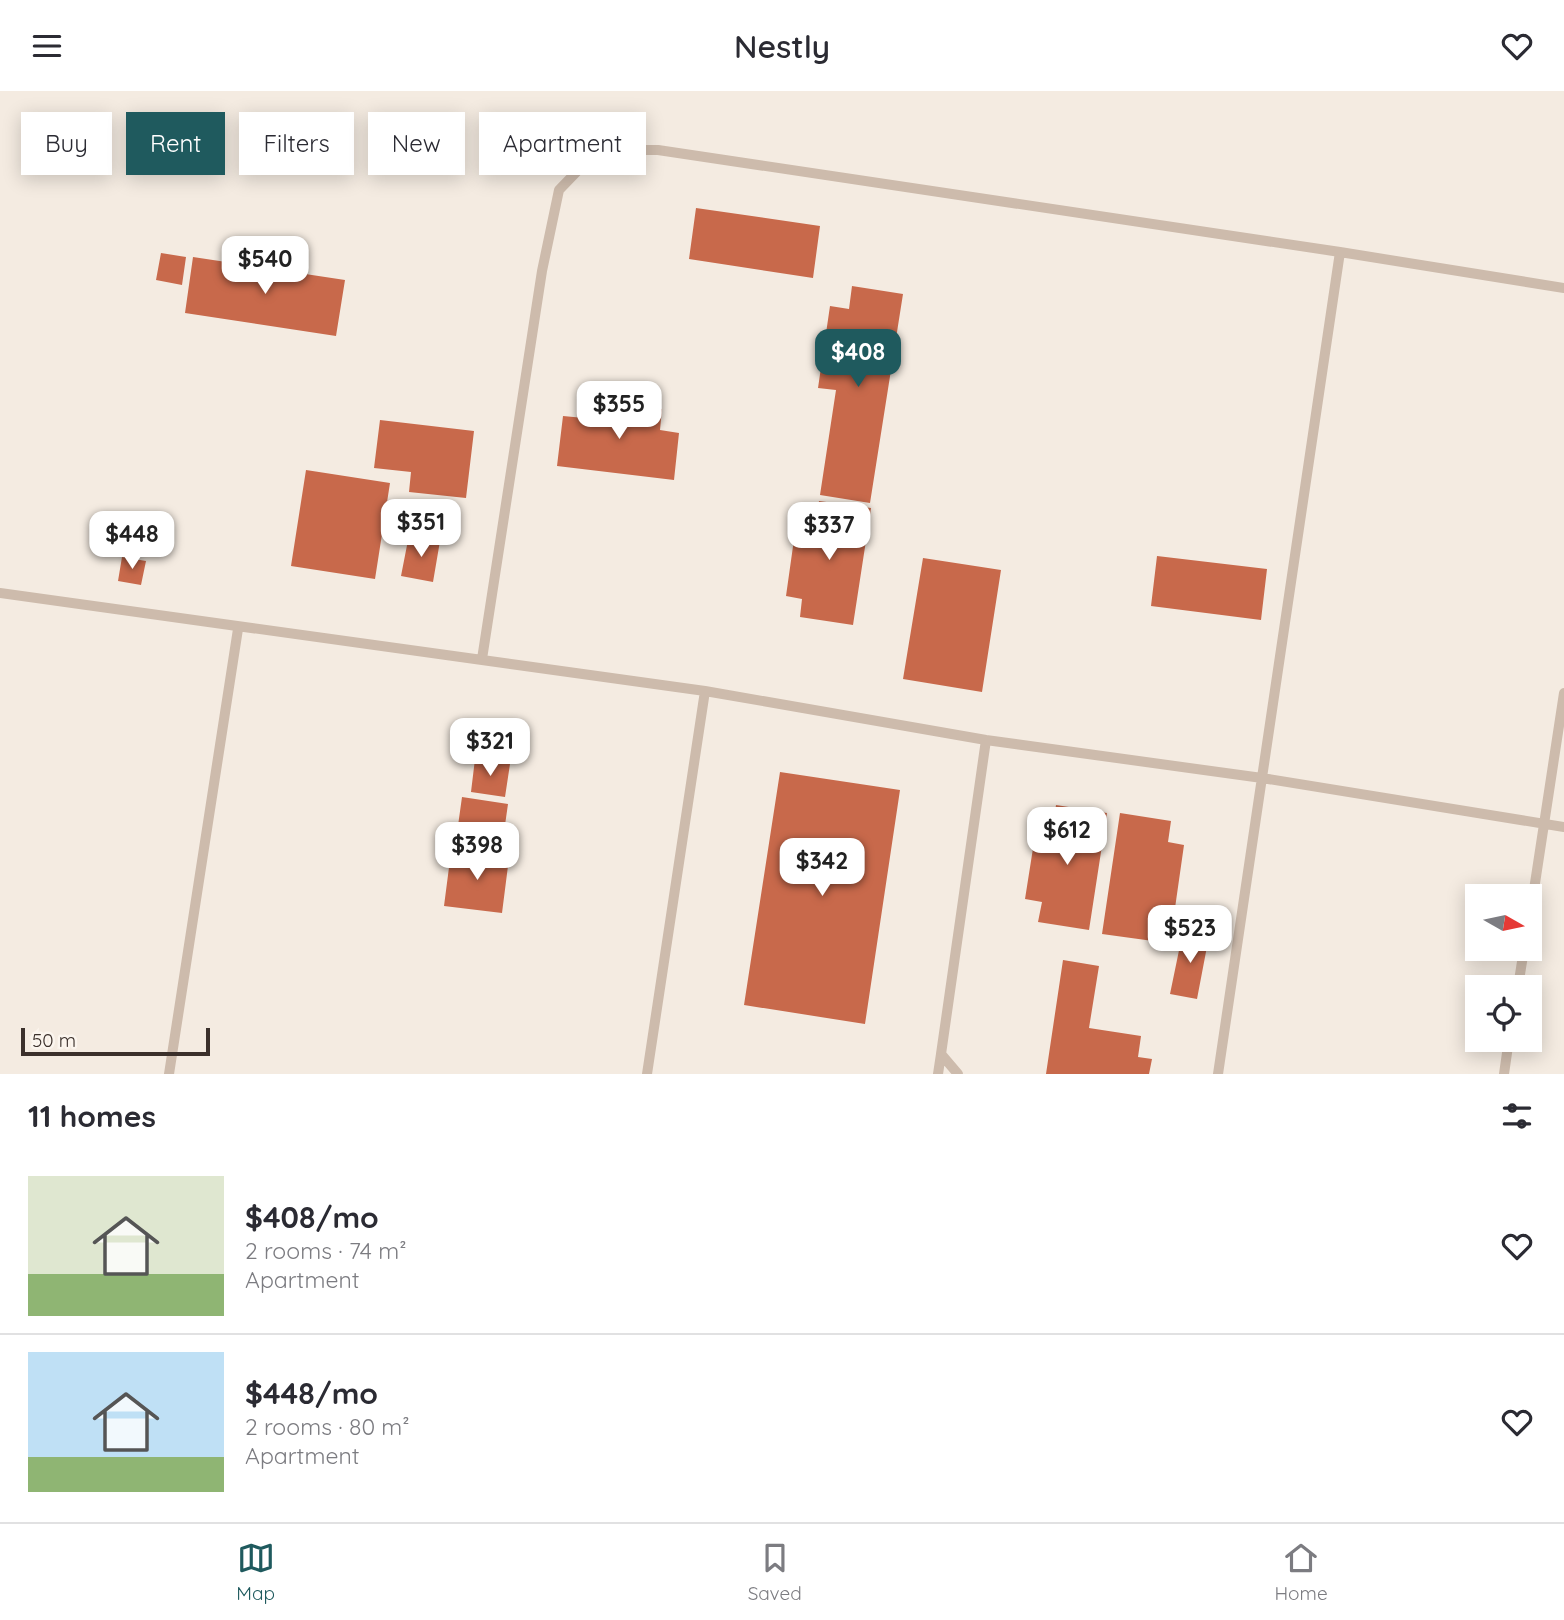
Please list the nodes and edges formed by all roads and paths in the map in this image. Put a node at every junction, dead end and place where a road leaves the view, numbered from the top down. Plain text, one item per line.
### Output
1 (1339, 252) junction
2 (1564, 288) edge
3 (0, 593) edge
4 (238, 629) junction
5 (482, 659) junction
6 (705, 691) junction
7 (1564, 693) edge
8 (986, 740) junction
9 (1262, 778) junction
10 (1545, 824) junction
11 (1564, 827) edge
12 (1535, 884) edge
13 (1507, 1052) edge
14 (941, 1054) junction
15 (169, 1074) edge
16 (647, 1074) edge
17 (938, 1074) edge
18 (958, 1074) edge
19 (1218, 1074) edge
20 (1504, 1074) edge

1 - 2 lane
1 - 5 lane
1 - 9 lane
3 - 4 lane
4 - 5 lane
4 - 15 lane
5 - 6 lane
6 - 8 lane
6 - 16 lane
7 - 10 lane
8 - 9 lane
8 - 14 lane
9 - 10 lane
9 - 19 lane
10 - 11 lane
10 - 12 lane
13 - 20 lane
14 - 17 lane
14 - 18 lane

